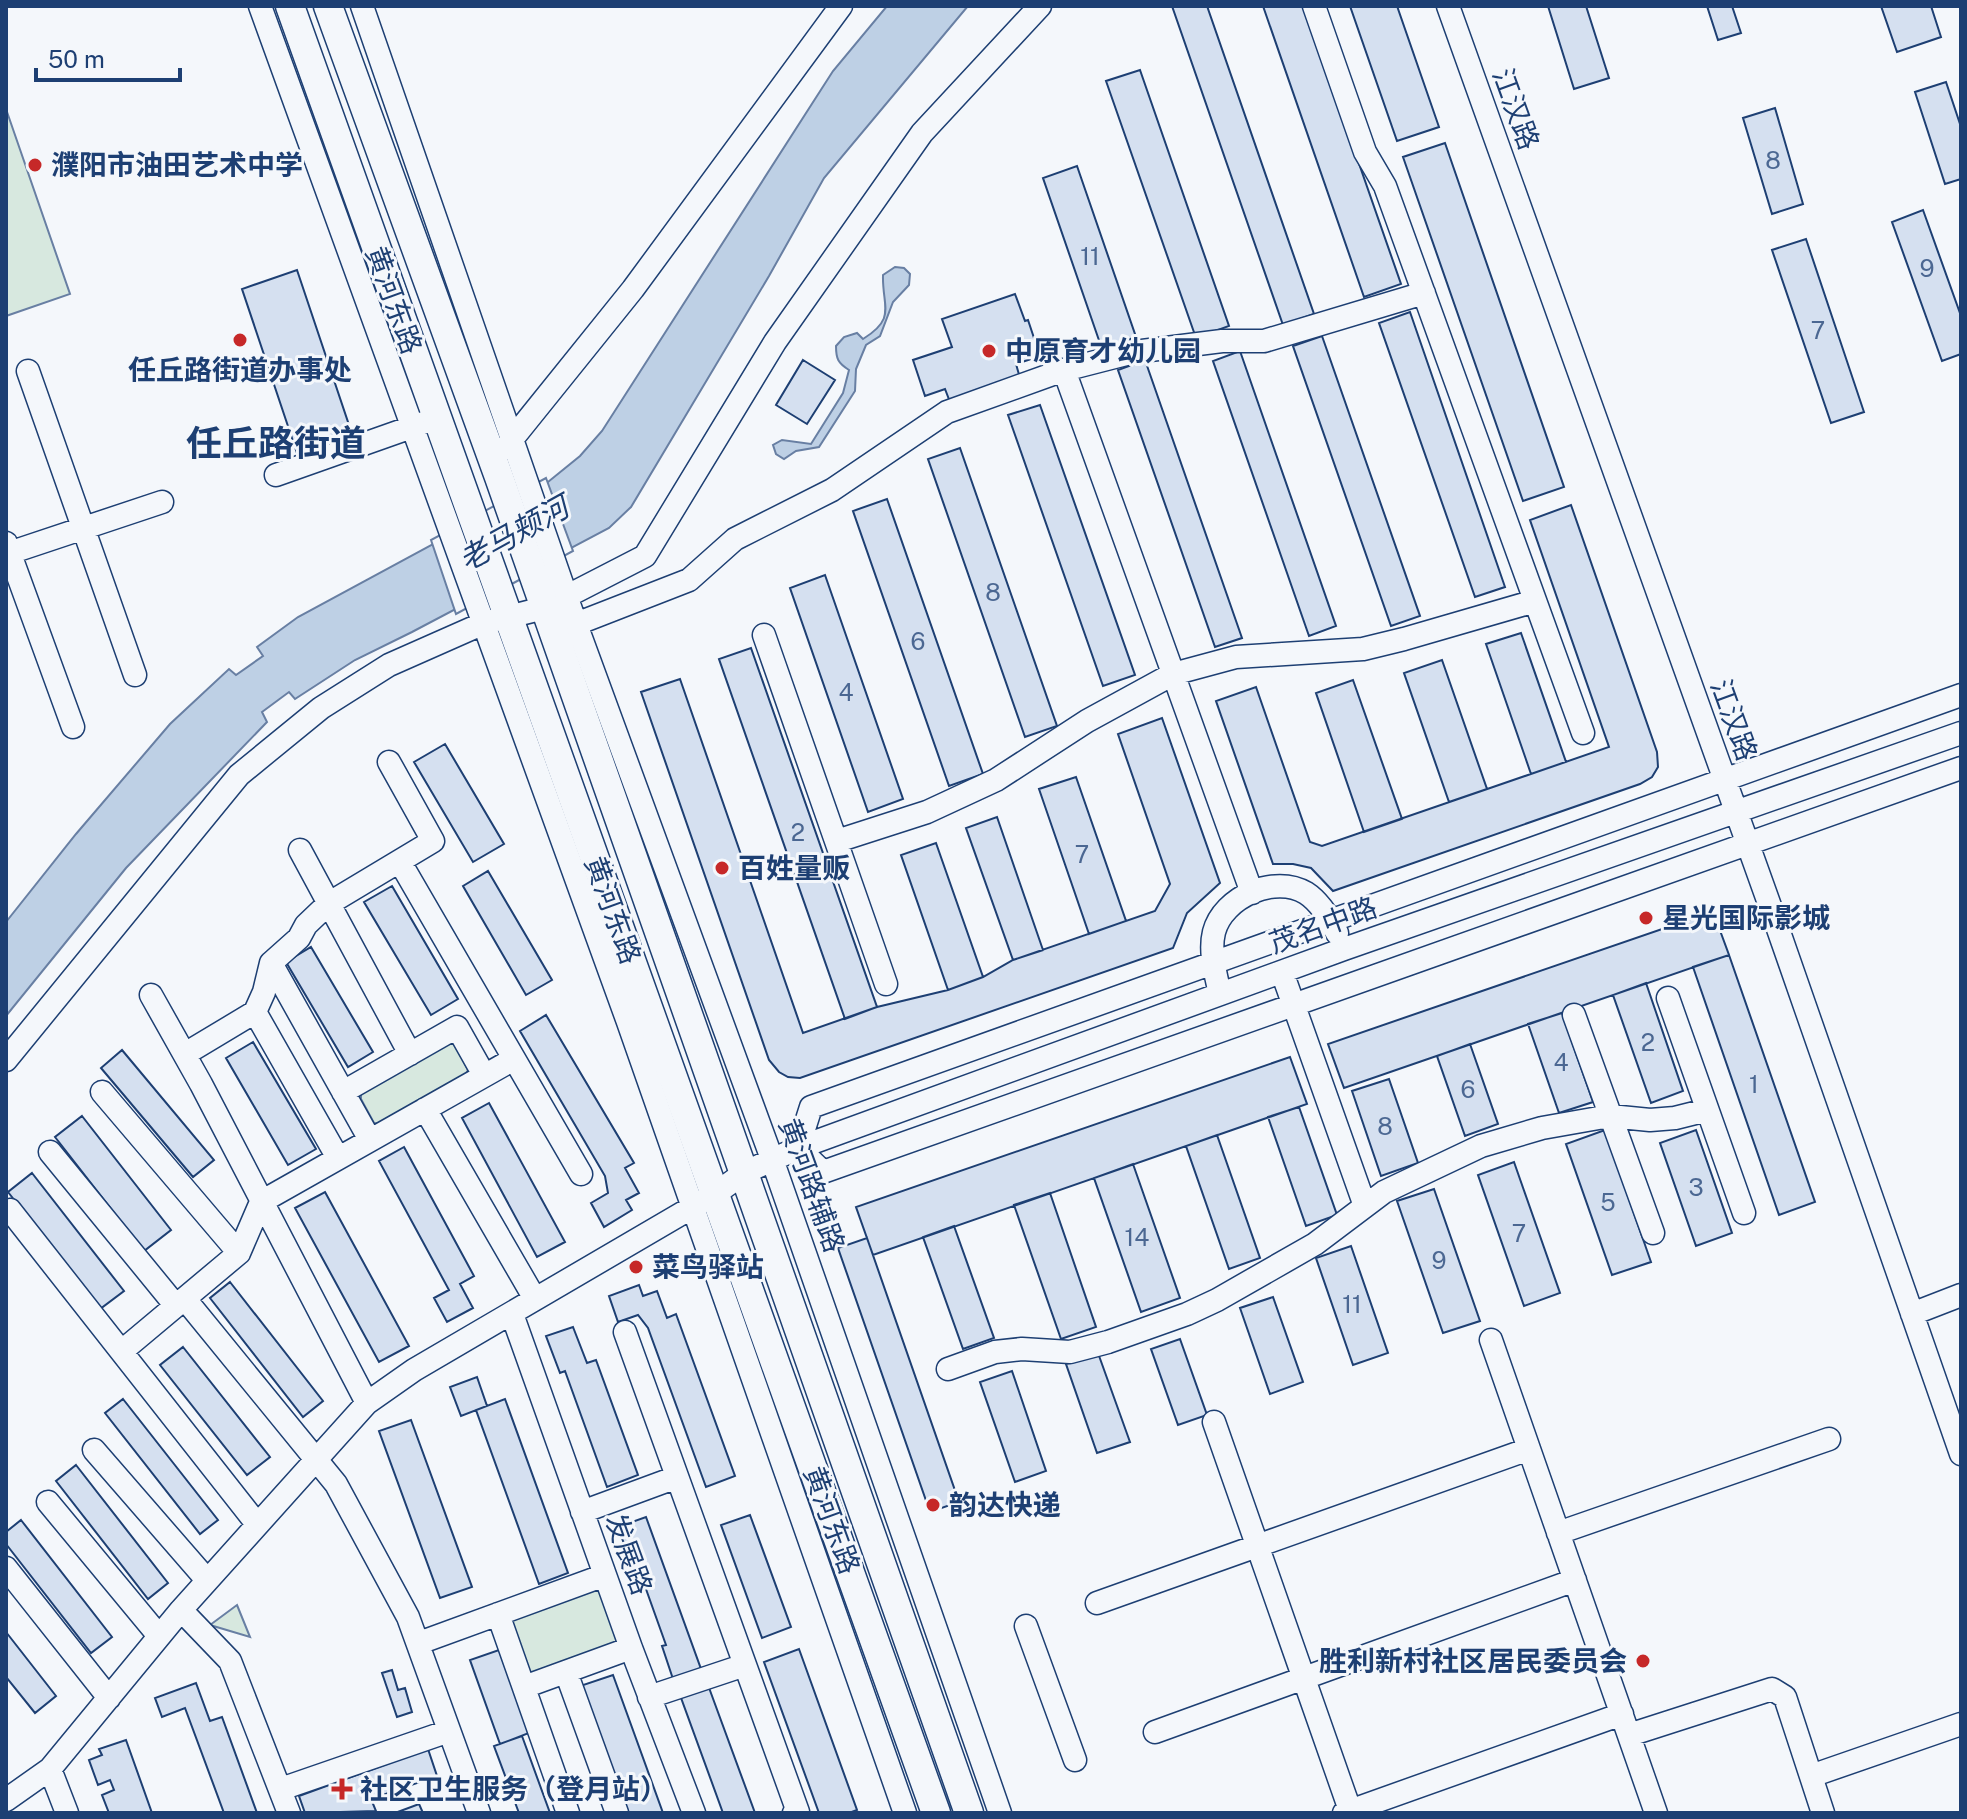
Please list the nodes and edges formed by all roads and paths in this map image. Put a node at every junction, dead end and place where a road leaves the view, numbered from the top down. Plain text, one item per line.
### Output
1 (260, 6) edge
2 (290, 6) edge
3 (328, 6) edge
4 (362, 6) edge
5 (841, 6) edge
6 (1040, 6) edge
7 (1314, 6) edge
8 (1448, 6) edge
9 (1424, 293) junction
10 (1064, 370) junction
11 (28, 371) dead end
12 (425, 422) junction
13 (506, 462) junction
14 (276, 475) dead end
15 (162, 502) dead end
16 (84, 528) junction
17 (7, 550) edge
18 (552, 594) junction
19 (1535, 601) junction
20 (494, 614) junction
21 (576, 624) junction
22 (764, 635) dead end
23 (1173, 674) junction
24 (135, 675) dead end
25 (1961, 695) edge
26 (73, 727) dead end
27 (1583, 733) dead end
28 (1961, 733) edge
29 (389, 762) dead end
30 (1961, 768) edge
31 (1723, 780) junction
32 (1735, 813) junction
33 (837, 841) junction
34 (1747, 843) junction
35 (300, 850) dead end
36 (400, 862) junction
37 (1252, 893) junction
38 (328, 904) junction
39 (1331, 921) junction
40 (1344, 949) junction
41 (271, 963) junction
42 (1214, 963) junction
43 (1282, 972) junction
44 (886, 984) dead end
45 (1220, 994) junction
46 (151, 995) dead end
47 (1668, 998) dead end
48 (1293, 1004) junction
49 (255, 1012) junction
50 (1574, 1015) dead end
51 (185, 1054) junction
52 (410, 1054) junction
53 (514, 1059) junction
54 (6, 1060) edge
55 (484, 1075) junction
56 (102, 1092) dead end
57 (343, 1092) junction
58 (425, 1109) junction
59 (1707, 1110) junction
60 (1610, 1116) junction
61 (370, 1140) junction
62 (798, 1148) junction
63 (50, 1152) dead end
64 (338, 1158) junction
65 (772, 1159) junction
66 (744, 1173) junction
67 (581, 1174) dead end
68 (704, 1201) junction
69 (261, 1202) junction
70 (1365, 1206) junction
71 (10, 1210) dead end
72 (1744, 1213) dead end
73 (1653, 1233) dead end
74 (239, 1253) junction
75 (1961, 1295) edge
76 (535, 1299) junction
77 (181, 1302) junction
78 (512, 1314) junction
79 (1912, 1314) junction
80 (625, 1332) dead end
81 (1491, 1340) dead end
82 (122, 1351) junction
83 (948, 1369) dead end
84 (367, 1403) junction
85 (1214, 1422) dead end
86 (1829, 1439) dead end
87 (1529, 1449) junction
88 (94, 1450) dead end
89 (1961, 1454) edge
90 (315, 1459) junction
91 (677, 1477) junction
92 (48, 1502) dead end
93 (582, 1512) junction
94 (257, 1524) junction
95 (1558, 1533) junction
96 (1258, 1546) junction
97 (6, 1568) edge
98 (605, 1575) junction
99 (207, 1580) junction
100 (1575, 1580) junction
101 (1097, 1603) dead end
102 (181, 1610) junction
103 (498, 1614) junction
104 (1026, 1626) dead end
105 (159, 1636) junction
106 (419, 1643) junction
107 (631, 1648) junction
108 (745, 1665) junction
109 (566, 1672) junction
110 (1304, 1678) junction
111 (524, 1687) junction
112 (649, 1697) junction
113 (109, 1698) junction
114 (1961, 1724) edge
115 (1625, 1725) junction
116 (449, 1731) junction
117 (1155, 1732) dead end
118 (1075, 1760) dead end
119 (50, 1769) junction
120 (1811, 1776) junction
121 (281, 1789) junction
122 (6, 1800) edge
123 (1349, 1812) edge
124 (67, 1813) edge
125 (289, 1813) edge
126 (479, 1813) edge
127 (568, 1813) edge
128 (617, 1813) edge
129 (694, 1813) edge
130 (794, 1813) edge
131 (905, 1813) edge
132 (936, 1813) edge
133 (969, 1813) edge
134 (1000, 1813) edge
135 (1656, 1813) edge
136 (1823, 1813) edge

1 - 12 street
2 - 12 main road, 黄河东路
3 - 13 main road, 黄河东路
4 - 13 street
5 - 13 street
6 - 18 street
7 - 9 street
8 - 31 street, 江汉路
9 - 10 street
9 - 19 street
10 - 21 street
10 - 23 street
11 - 16 street
12 - 14 street
12 - 20 main road, 黄河东路
13 - 18 main road, 黄河东路
15 - 16 street
16 - 17 street
16 - 24 street
17 - 26 street
18 - 20 street
18 - 21 street, 黄河路辅路
18 - 66 main road, 黄河东路
19 - 23 street
19 - 27 street
20 - 54 street
20 - 68 main road, 黄河东路
21 - 65 street, 黄河路辅路
22 - 33 street
23 - 33 street
23 - 37 street
25 - 31 street
28 - 32 street, 茂名中路
29 - 36 street
30 - 34 street
31 - 32 street, 江汉路
31 - 39 street
32 - 34 street, 江汉路
32 - 40 street, 茂名中路
33 - 44 street
34 - 48 street
34 - 79 street, 江汉路
35 - 38 street
36 - 38 street
36 - 53 street
37 - 39 street
37 - 42 street
38 - 41 street
38 - 52 street
39 - 40 street
39 - 42 street
40 - 43 street, 茂名中路
41 - 49 street
41 - 57 street
42 - 45 street
42 - 62 street
43 - 45 street, 茂名中路
43 - 48 street
45 - 62 street, 茂名中路
46 - 51 street
47 - 59 street
48 - 62 street
48 - 70 street
49 - 51 street
49 - 64 street
50 - 60 street
51 - 69 street
52 - 55 street
52 - 57 street
53 - 55 street
53 - 67 street
55 - 58 street
56 - 74 street
57 - 61 street
58 - 61 street
58 - 76 street
59 - 60 street
59 - 72 street
60 - 70 street
60 - 73 street
61 - 64 street
62 - 65 street, 茂名中路
63 - 77 street
64 - 69 street
65 - 66 street, 茂名中路
65 - 134 street, 黄河路辅路
66 - 68 street, 茂名中路
66 - 133 main road, 黄河东路
68 - 76 street, 茂名中路
68 - 131 street
68 - 132 main road, 黄河东路
69 - 74 street
69 - 84 street
70 - 83 street
71 - 82 street
74 - 77 street
75 - 79 street
76 - 78 street, 茂名中路
77 - 82 street
77 - 90 street
78 - 84 street, 茂名中路
78 - 93 street, 发展路
79 - 89 street, 江汉路
80 - 91 street
81 - 87 street
82 - 94 street
84 - 90 street, 茂名中路
85 - 96 street
86 - 95 street
87 - 95 street
87 - 96 street
88 - 99 street
90 - 94 street, 茂名中路
90 - 106 street
91 - 93 street
91 - 108 street
92 - 105 street
93 - 98 street, 发展路
94 - 99 street, 茂名中路
95 - 100 street
96 - 101 street
96 - 110 street
97 - 113 street
98 - 103 street
98 - 107 street, 发展路
99 - 102 street, 茂名中路
100 - 110 street
100 - 115 street
102 - 105 street, 茂名中路
102 - 121 street
103 - 106 street
103 - 111 street
104 - 118 street
105 - 113 street, 茂名中路
106 - 116 street
107 - 109 street
107 - 112 street, 发展路
108 - 112 street
108 - 130 street
109 - 111 street
109 - 128 street
110 - 117 street
110 - 123 street
111 - 127 street
112 - 129 street, 发展路
113 - 119 street, 茂名中路
114 - 120 street
115 - 120 street
115 - 123 street
115 - 135 street
116 - 121 street
116 - 126 street
119 - 122 street, 茂名中路
119 - 124 street
120 - 136 street
121 - 125 street

